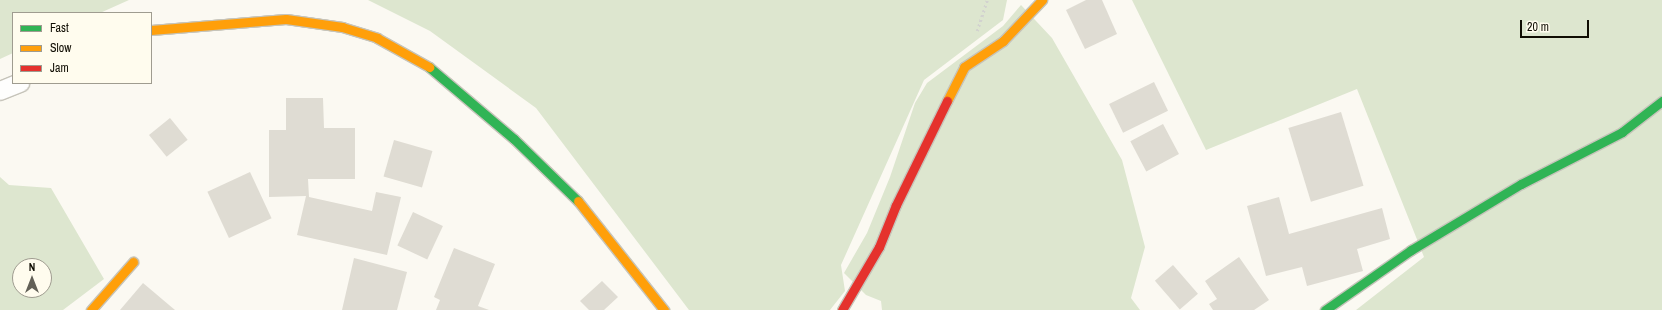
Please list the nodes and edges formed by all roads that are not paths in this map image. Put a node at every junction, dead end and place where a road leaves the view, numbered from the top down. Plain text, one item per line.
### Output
1 (1042, 0) edge
2 (152, 30) edge
3 (18, 84) edge
4 (0, 91) edge
5 (1662, 101) edge
6 (132, 262) dead end
7 (91, 310) edge
8 (664, 310) edge
9 (842, 310) edge
10 (1325, 310) edge

1 - 9 street
2 - 8 street
3 - 4 street
5 - 10 street
6 - 7 street

